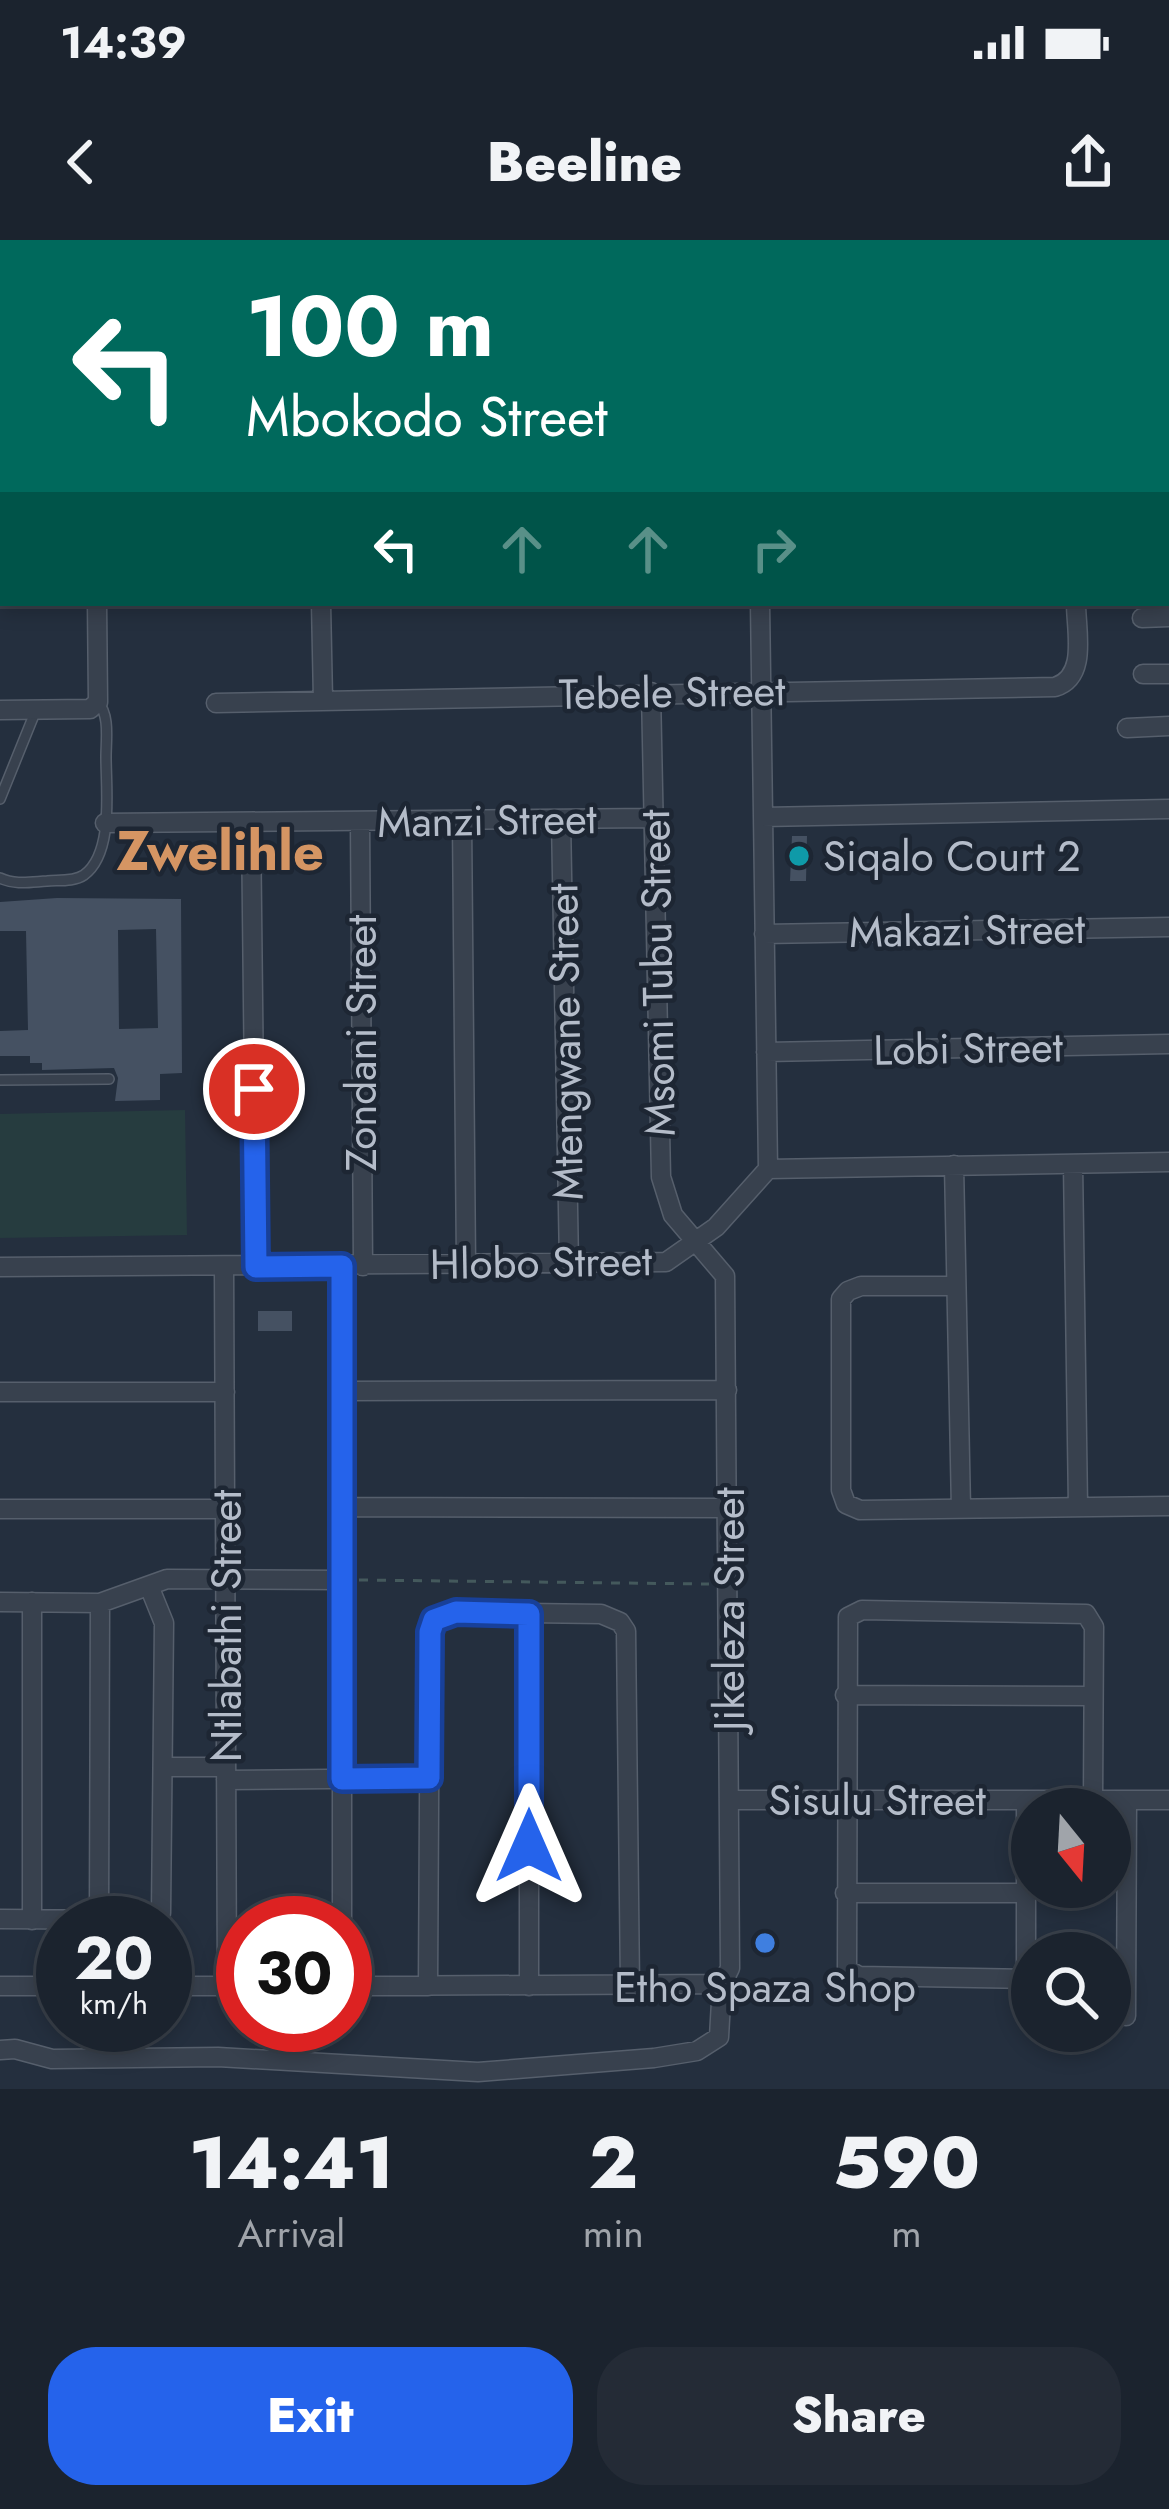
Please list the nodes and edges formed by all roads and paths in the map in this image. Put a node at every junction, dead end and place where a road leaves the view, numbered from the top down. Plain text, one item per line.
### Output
1 (97, 606) edge
2 (320, 606) edge
3 (760, 606) edge
4 (1076, 606) edge
5 (1169, 617) edge
6 (1142, 618) dead end
7 (1143, 674) dead end
8 (1169, 674) edge
9 (761, 689) junction
10 (651, 692) junction
11 (323, 700) junction
12 (98, 702) junction
13 (216, 703) dead end
14 (36, 709) junction
15 (0, 710) edge
16 (1169, 727) edge
17 (1127, 728) dead end
18 (0, 800) edge
19 (1169, 809) edge
20 (763, 817) junction
21 (654, 818) junction
22 (562, 819) junction
23 (462, 820) junction
24 (360, 821) junction
25 (251, 822) junction
26 (105, 823) junction
27 (0, 878) edge
28 (1169, 927) edge
29 (764, 934) junction
30 (1169, 1044) edge
31 (766, 1052) junction
32 (109, 1079) dead end
33 (0, 1080) edge
34 (1169, 1162) edge
35 (1073, 1164) junction
36 (954, 1166) junction
37 (768, 1169) junction
38 (695, 1243) junction
39 (569, 1264) junction
40 (466, 1265) junction
41 (342, 1266) junction
42 (363, 1266) junction
43 (0, 1267) edge
44 (224, 1267) junction
45 (256, 1267) junction
46 (956, 1286) junction
47 (342, 1390) junction
48 (727, 1390) junction
49 (0, 1392) edge
50 (225, 1392) junction
51 (1169, 1506) edge
52 (342, 1507) junction
53 (1078, 1507) junction
54 (225, 1508) junction
55 (728, 1508) junction
56 (0, 1509) edge
57 (961, 1509) junction
58 (225, 1577) junction
59 (342, 1580) junction
60 (729, 1584) junction
61 (149, 1586) junction
62 (0, 1602) edge
63 (32, 1602) junction
64 (100, 1603) junction
65 (529, 1614) junction
66 (845, 1695) junction
67 (1094, 1696) junction
68 (164, 1767) junction
69 (226, 1774) junction
70 (429, 1778) junction
71 (342, 1779) junction
72 (1093, 1788) edge
73 (730, 1800) junction
74 (845, 1800) junction
75 (1011, 1800) edge
76 (1131, 1800) edge
77 (1169, 1800) edge
78 (845, 1893) junction
79 (1011, 1893) edge
80 (99, 1896) edge
81 (163, 1896) edge
82 (231, 1896) edge
83 (342, 1896) edge
84 (1026, 1908) edge
85 (0, 1919) edge
86 (32, 1920) junction
87 (36, 1920) edge
88 (722, 1984) junction
89 (0, 1986) edge
90 (36, 1986) edge
91 (372, 1986) edge
92 (428, 1986) junction
93 (529, 1986) junction
94 (630, 1986) junction
95 (0, 2050) edge
96 (478, 2081) edge

1 - 12 street
2 - 11 street
3 - 9 street
4 - 9 street, Tebele Street
5 - 6 street
7 - 8 street
9 - 10 street, Tebele Street
9 - 20 street
10 - 11 street, Tebele Street
10 - 21 street, Msomi Tubu Street
11 - 13 street, Tebele Street
12 - 14 street
12 - 26 lane
14 - 15 street
14 - 18 lane
16 - 17 street
19 - 20 street
20 - 29 street
21 - 22 street, Manzi Street
21 - 38 street, Msomi Tubu Street
22 - 23 street, Manzi Street
22 - 39 street, Mtengwane Street
23 - 24 street, Manzi Street
23 - 40 street
24 - 25 street, Manzi Street
24 - 42 street, Zondani Street
25 - 26 street, Manzi Street
25 - 45 street
26 - 27 lane
28 - 29 street, Makazi Street
29 - 31 street
30 - 31 street, Lobi Street
31 - 37 street
32 - 33 lane
34 - 35 street
35 - 36 street
35 - 53 street
36 - 37 street
36 - 46 street
37 - 38 street, Hlobo Street
38 - 39 street, Hlobo Street
38 - 48 street, Jikeleza Street
39 - 40 street, Hlobo Street
40 - 42 street, Hlobo Street
41 - 42 street, Hlobo Street
41 - 45 street, Hlobo Street
41 - 47 street
43 - 44 street, Hlobo Street
44 - 45 street, Hlobo Street
44 - 50 street, Ntlabathi Street
46 - 57 street
46 - 57 street
47 - 48 street
47 - 52 street
48 - 55 street, Jikeleza Street
49 - 50 street
50 - 54 street, Ntlabathi Street
51 - 53 street
52 - 55 street
52 - 59 street
53 - 57 street
54 - 56 street
54 - 58 street, Ntlabathi Street
55 - 60 street, Jikeleza Street
58 - 59 street
58 - 61 street
58 - 69 street, Ntlabathi Street
59 - 60 path
59 - 71 street
60 - 73 street, Jikeleza Street
61 - 64 street
61 - 68 street
62 - 63 street
63 - 64 street
63 - 86 street
64 - 80 street
65 - 70 street
65 - 93 street
65 - 94 street
66 - 67 street
66 - 67 street
66 - 74 street
67 - 72 street
68 - 69 street
68 - 81 street
69 - 71 street
69 - 82 street, Ntlabathi Street
70 - 71 street
70 - 92 street
71 - 83 street
73 - 74 street, Sisulu Street
73 - 88 street, Jikeleza Street
74 - 75 street, Sisulu Street
74 - 78 street
76 - 77 street, Sisulu Street
78 - 79 street
78 - 84 street
85 - 86 street
86 - 87 street
88 - 94 street
88 - 96 street, Jikeleza Street
89 - 90 street
91 - 92 street
92 - 93 street
93 - 94 street
95 - 96 street

